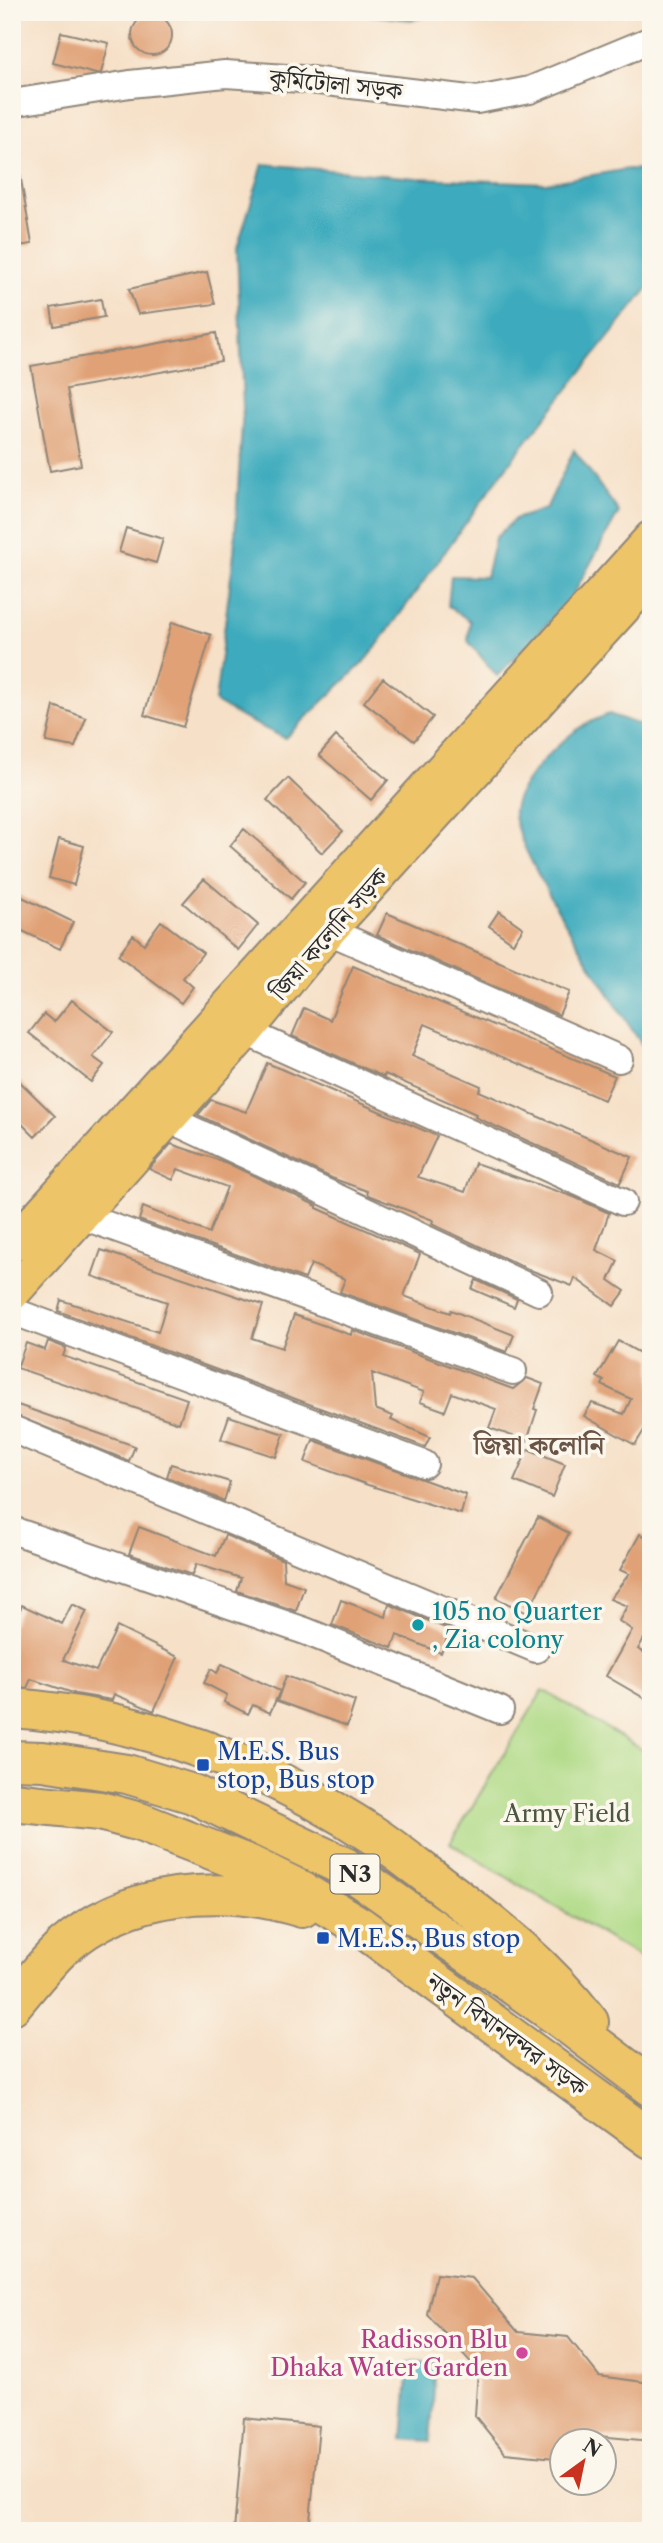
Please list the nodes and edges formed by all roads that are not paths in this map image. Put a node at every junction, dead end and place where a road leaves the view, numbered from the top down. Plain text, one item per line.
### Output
1 (651, 40) edge
2 (12, 103) edge
3 (651, 538) edge
4 (651, 578) edge
5 (329, 931) junction
6 (246, 1032) junction
7 (619, 1059) dead end
8 (169, 1119) junction
9 (623, 1202) dead end
10 (82, 1216) junction
11 (12, 1245) edge
12 (538, 1292) dead end
13 (12, 1294) edge
14 (12, 1311) edge
15 (513, 1371) dead end
16 (12, 1429) edge
17 (424, 1464) dead end
18 (12, 1530) edge
19 (536, 1649) dead end
20 (12, 1708) edge
21 (500, 1710) dead end
22 (12, 1760) edge
23 (12, 1802) edge
24 (360, 1927) junction
25 (12, 2005) edge
26 (611, 2055) junction
27 (651, 2087) edge
28 (651, 2139) edge

1 - 2 street, কুর্মিটোলা সড়ক
3 - 11 main road, জিয়া কলোনি সড়ক
4 - 5 main road, জিয়া কলোনি সড়ক
5 - 6 main road, জিয়া কলোনি সড়ক
5 - 7 street
6 - 8 main road, জিয়া কলোনি সড়ক
6 - 9 street
8 - 10 main road, জিয়া কলোনি সড়ক
8 - 12 street
10 - 13 main road, জিয়া কলোনি সড়ক
10 - 15 street
14 - 17 street
16 - 19 street
18 - 21 street
20 - 26 highway
22 - 26 highway, নতুন বিমানবন্দর সড়ক / N3
23 - 24 highway, নতুন বিমানবন্দর সড়ক / N3
24 - 25 highway
24 - 28 highway, নতুন বিমানবন্দর সড়ক / N3
26 - 27 highway, নতুন বিমানবন্দর সড়ক / N3

